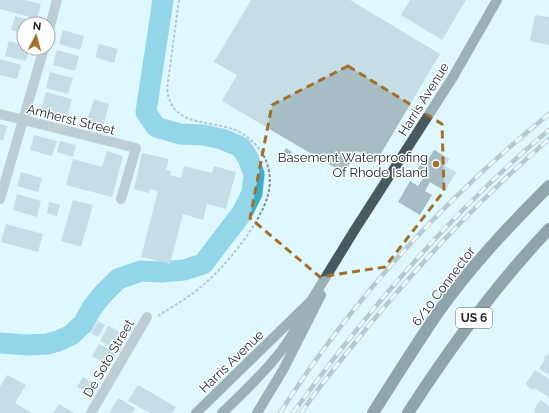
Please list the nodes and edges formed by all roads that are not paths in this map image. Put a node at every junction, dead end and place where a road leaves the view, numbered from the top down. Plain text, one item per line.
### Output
1 (57, 0) edge
2 (497, 0) edge
3 (53, 16) edge
4 (42, 56) edge
5 (0, 114) edge
6 (24, 120) junction
7 (549, 186) edge
8 (0, 199) edge
9 (121, 199) dead end
10 (549, 229) edge
11 (354, 231) junction
12 (311, 301) junction
13 (147, 317) road end
14 (91, 413) edge
15 (196, 413) edge
16 (222, 413) edge
17 (257, 413) edge
18 (373, 413) edge
19 (408, 413) edge

1 - 3 street
2 - 11 main road, Harris Avenue
4 - 6 street
5 - 6 street, Amherst Street
6 - 8 street
6 - 9 street, Amherst Street
7 - 18 highway, 6/10 Connector / US 6
10 - 19 highway, US 6
11 - 12 main road, Harris Avenue
11 - 17 main road, Harris Avenue
12 - 15 main road, Harris Avenue
12 - 16 main road
13 - 14 street, De Soto Street

